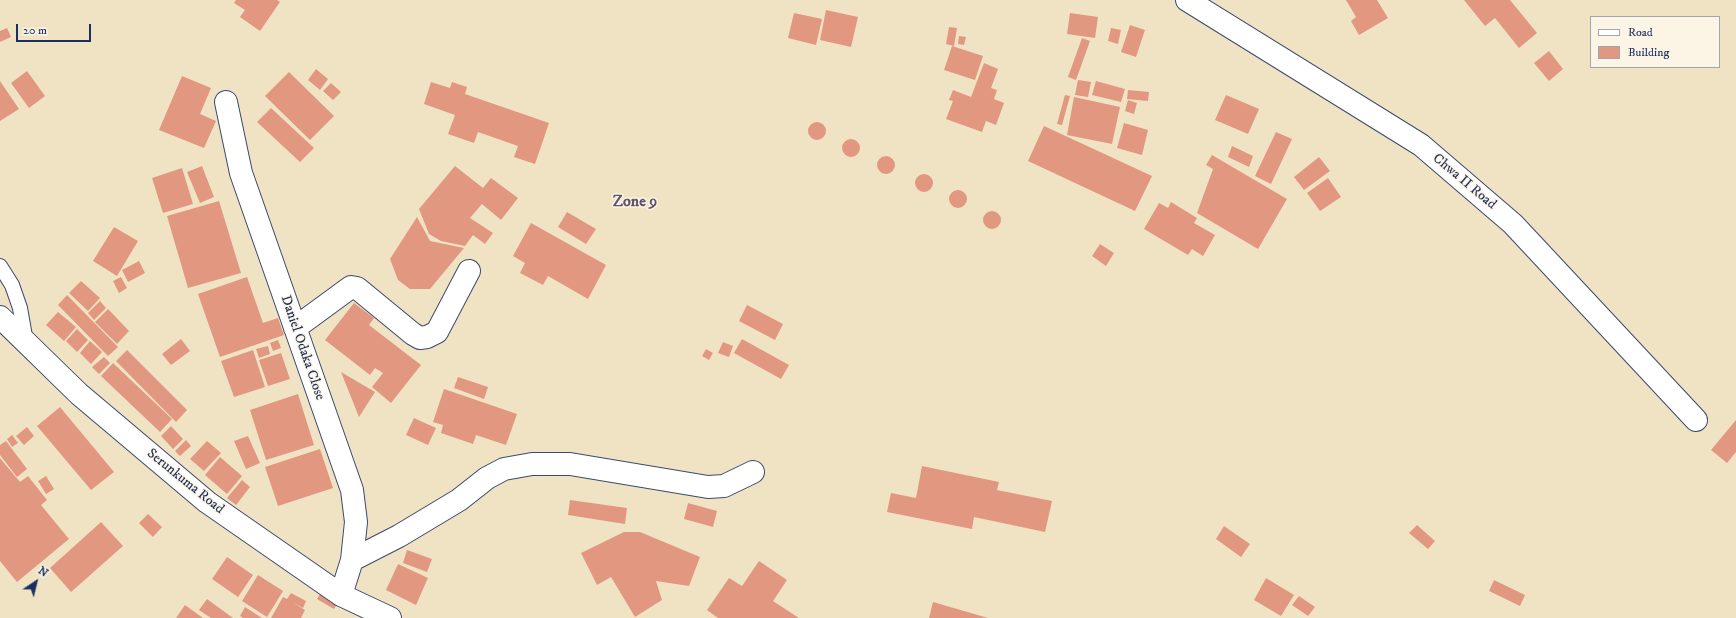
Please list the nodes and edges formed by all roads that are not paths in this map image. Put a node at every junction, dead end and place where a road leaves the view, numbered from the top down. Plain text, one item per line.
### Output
1 (1187, 0) edge
2 (226, 102) dead end
3 (0, 266) edge
4 (469, 271) dead end
5 (0, 317) edge
6 (295, 328) junction
7 (26, 342) junction
8 (1696, 420) dead end
9 (753, 472) dead end
10 (352, 560) junction
11 (341, 595) junction
12 (390, 618) edge

1 - 8 street, Chwa II Road
2 - 6 street, Daniel Odaka Close
3 - 7 lane
4 - 6 street
5 - 7 street, Serunkuma Road
6 - 10 street, Daniel Odaka Close
7 - 11 street, Serunkuma Road
9 - 10 street
10 - 11 street, Daniel Odaka Close
11 - 12 street, Serunkuma Road

